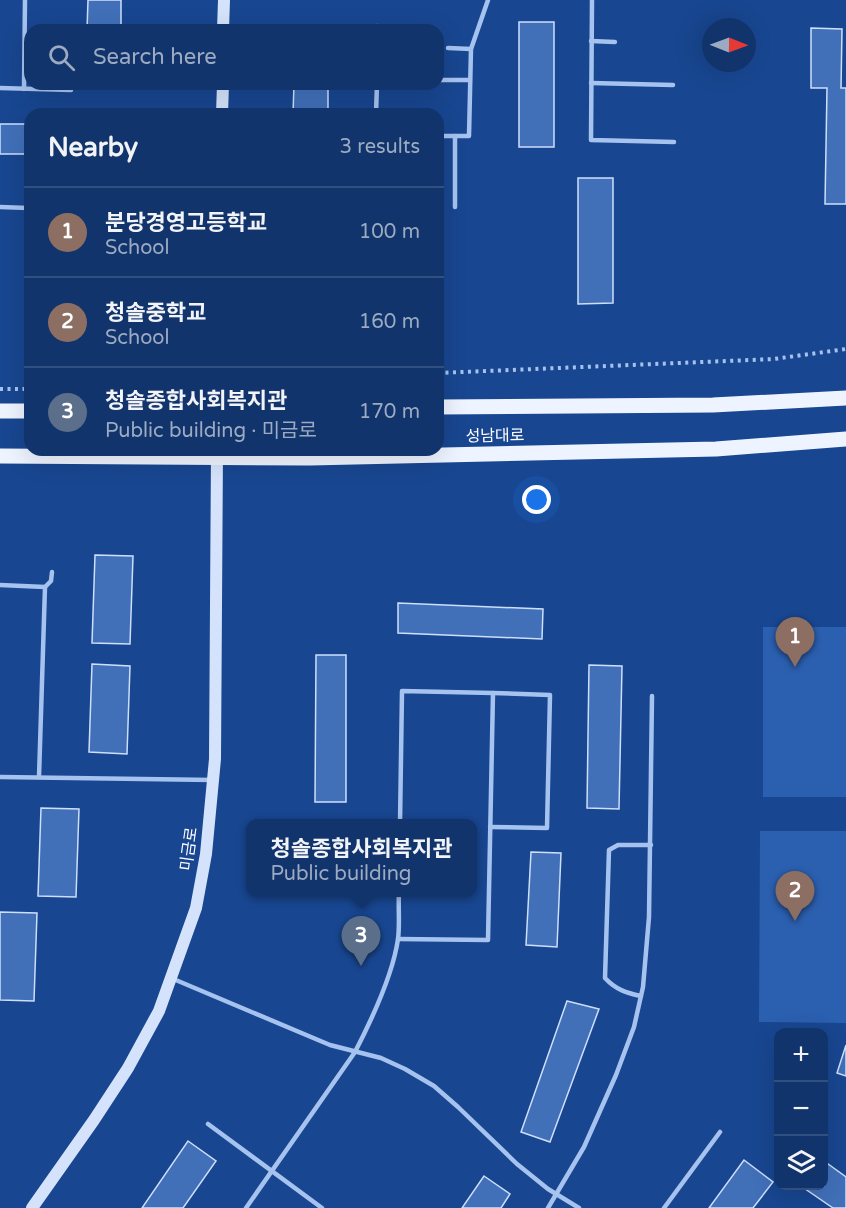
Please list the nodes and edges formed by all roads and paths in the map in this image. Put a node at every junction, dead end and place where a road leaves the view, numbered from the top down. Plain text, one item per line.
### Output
1 (26, 0) edge
2 (224, 0) edge
3 (488, 0) edge
4 (592, 0) edge
5 (25, 24) edge
6 (223, 24) edge
7 (591, 41) junction
8 (615, 42) dead end
9 (448, 48) dead end
10 (471, 49) junction
11 (444, 80) edge
12 (470, 80) junction
13 (591, 83) junction
14 (674, 86) dead end
15 (0, 88) edge
16 (24, 89) edge
17 (222, 90) edge
18 (377, 90) edge
19 (222, 108) edge
20 (376, 108) edge
21 (444, 136) edge
22 (455, 136) junction
23 (674, 142) dead end
24 (0, 207) edge
25 (454, 207) dead end
26 (24, 208) edge
27 (846, 350) edge
28 (444, 373) edge
29 (0, 389) edge
30 (24, 390) edge
31 (846, 398) edge
32 (444, 407) edge
33 (0, 411) edge
34 (24, 411) edge
35 (846, 439) edge
36 (444, 455) edge
37 (0, 456) edge
38 (24, 456) edge
39 (217, 456) edge
40 (273, 456) edge
41 (400, 456) edge
42 (52, 572) dead end
43 (0, 585) edge
44 (45, 587) junction
45 (493, 693) junction
46 (652, 696) dead end
47 (0, 777) edge
48 (39, 777) junction
49 (213, 780) junction
50 (400, 819) edge
51 (490, 827) junction
52 (651, 845) junction
53 (399, 897) edge
54 (398, 939) junction
55 (171, 978) junction
56 (641, 996) junction
57 (355, 1052) junction
58 (208, 1124) dead end
59 (720, 1132) dead end
60 (272, 1171) junction
61 (557, 1195) junction
62 (32, 1208) edge
63 (246, 1208) edge
64 (322, 1208) edge
65 (548, 1208) edge
66 (579, 1208) edge
67 (664, 1208) edge

1 - 5 lane
2 - 6 main road
3 - 10 lane
4 - 7 lane
7 - 8 lane
7 - 13 lane
9 - 10 lane
10 - 12 lane
11 - 12 lane
12 - 22 lane
13 - 14 lane
13 - 23 lane
15 - 16 lane
17 - 19 main road
18 - 20 lane
21 - 22 lane
22 - 25 lane
24 - 26 lane
27 - 28 path
29 - 30 path
31 - 32 main road, 성남대로
33 - 34 main road
35 - 36 main road, 성남대로
37 - 38 main road, 성남대로
39 - 49 main road, 미금로
40 - 41 main road, 성남대로
42 - 44 lane
43 - 44 lane
44 - 48 lane
45 - 50 lane
45 - 51 lane
45 - 51 lane
46 - 52 lane
47 - 48 lane
48 - 49 lane
49 - 55 main road, 미금로
51 - 54 lane
52 - 56 lane
52 - 56 lane
53 - 54 lane
54 - 57 lane
55 - 57 lane
55 - 62 main road, 미금로
56 - 61 lane
57 - 60 lane
57 - 61 lane
58 - 60 lane
59 - 67 lane
60 - 63 lane
60 - 64 lane
61 - 65 lane
61 - 66 lane

